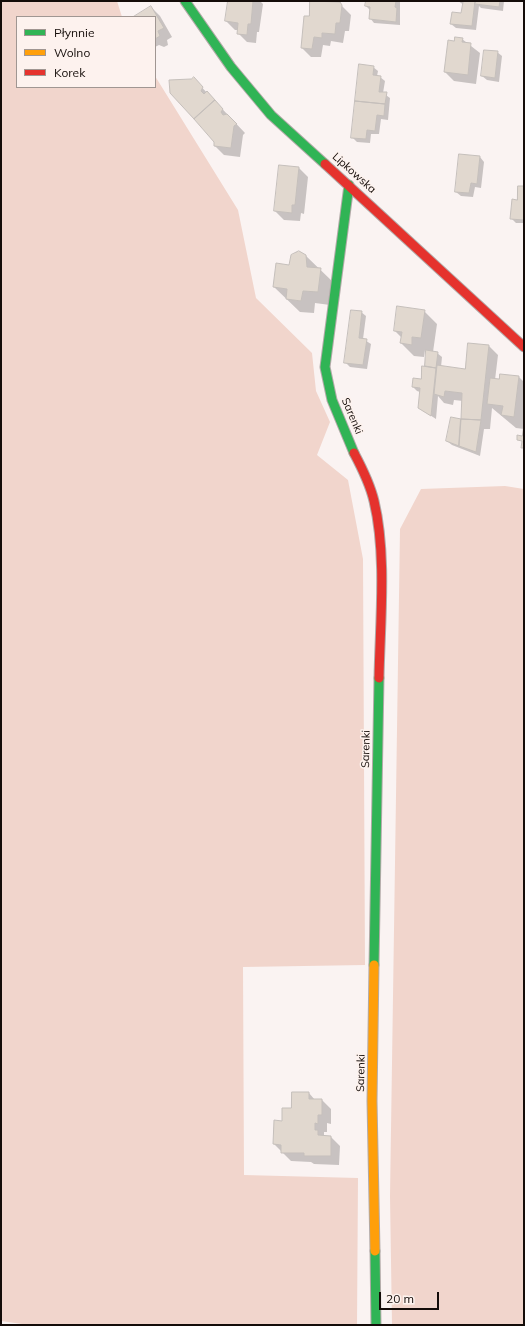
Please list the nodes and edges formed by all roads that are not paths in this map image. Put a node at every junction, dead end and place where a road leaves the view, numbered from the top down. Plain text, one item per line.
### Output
1 (185, 1) edge
2 (349, 185) junction
3 (524, 347) edge
4 (376, 1325) edge

1 - 2 street, Lipkowska
2 - 3 street, Lipkowska
2 - 4 street, Sarenki

